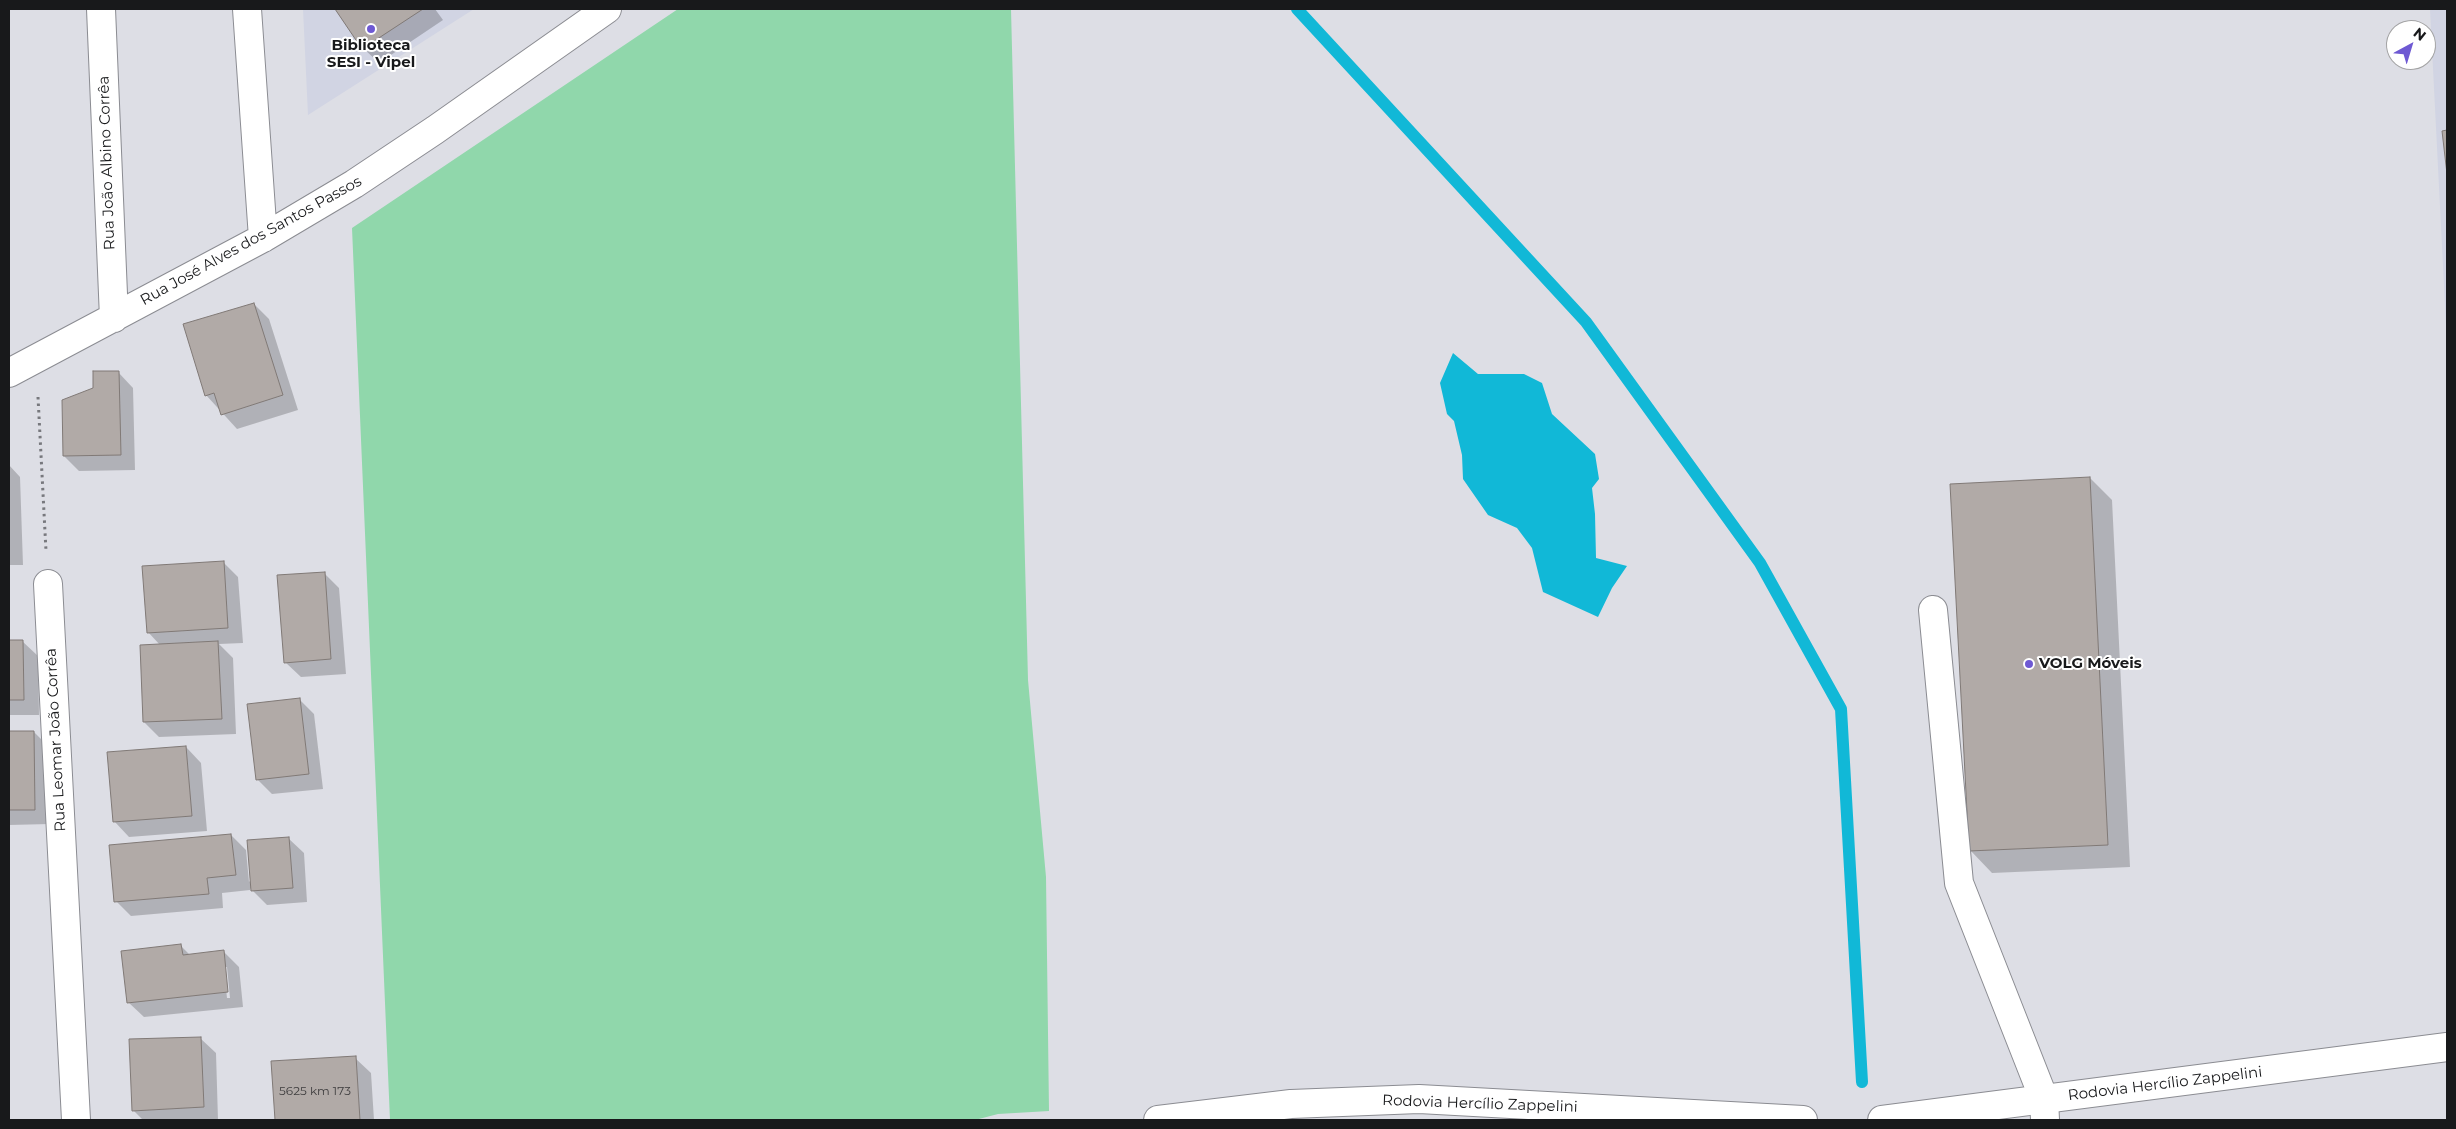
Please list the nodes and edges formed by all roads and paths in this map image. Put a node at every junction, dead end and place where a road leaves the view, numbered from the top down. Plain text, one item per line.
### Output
1 (101, 9) edge
2 (247, 9) edge
3 (607, 9) edge
4 (263, 238) junction
5 (114, 318) junction
6 (36, 359) junction
7 (9, 373) edge
8 (48, 584) joint
9 (1933, 610) dead end
10 (2447, 1047) edge
11 (2044, 1110) edge
12 (1173, 1119) edge
13 (76, 1120) edge
14 (1803, 1120) edge
15 (1882, 1120) edge

1 - 5 street, Rua João Albino Corrêa
2 - 4 street
3 - 4 street, Rua José Alves dos Santos Passos
4 - 5 street, Rua José Alves dos Santos Passos
5 - 6 street, Rua José Alves dos Santos Passos
6 - 7 street, Rua José Alves dos Santos Passos
6 - 8 path
8 - 13 street, Rua Leomar João Corrêa
9 - 11 street
10 - 11 street, Rodovia Hercílio Zappelini
11 - 15 street, Rodovia Hercílio Zappelini
12 - 14 street, Rodovia Hercílio Zappelini

